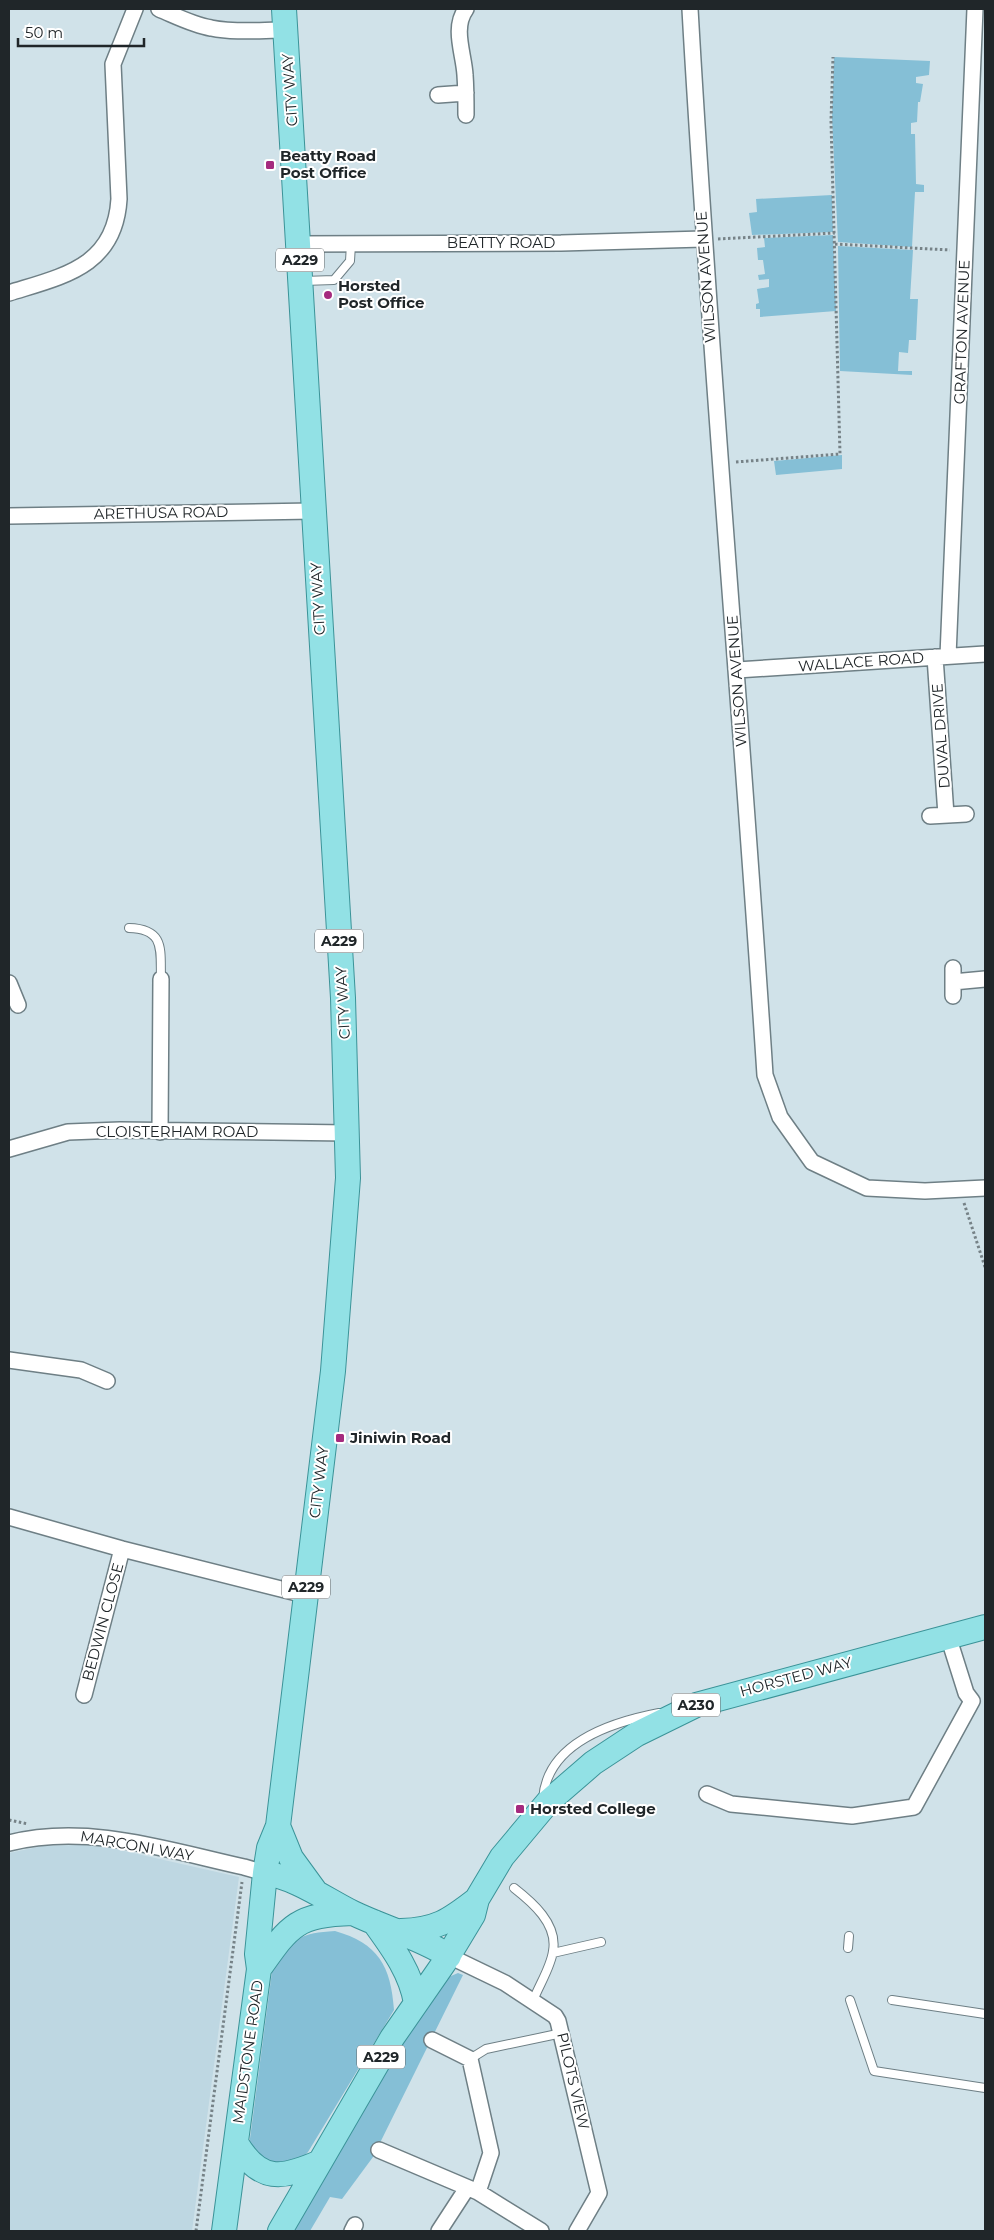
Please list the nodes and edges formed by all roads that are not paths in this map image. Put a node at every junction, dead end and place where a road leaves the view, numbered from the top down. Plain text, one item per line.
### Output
1 (135, 9) edge
2 (159, 9) edge
3 (466, 9) edge
4 (690, 9) edge
5 (975, 9) edge
6 (285, 19) edge
7 (466, 93) junction
8 (438, 95) dead end
9 (466, 115) dead end
10 (703, 240) junction
11 (300, 244) junction
12 (351, 244) junction
13 (302, 281) junction
14 (9, 293) edge
15 (313, 511) junction
16 (9, 516) edge
17 (985, 654) edge
18 (941, 656) junction
19 (737, 670) junction
20 (966, 814) dead end
21 (946, 815) junction
22 (930, 816) dead end
23 (129, 928) dead end
24 (985, 979) edge
25 (161, 980) joint
26 (953, 982) dead end
27 (9, 983) edge
28 (18, 1005) dead end
29 (160, 1132) junction
30 (348, 1133) junction
31 (9, 1149) edge
32 (985, 1188) edge
33 (9, 1360) edge
34 (108, 1380) dead end
35 (9, 1517) edge
36 (122, 1550) junction
37 (305, 1595) junction
38 (985, 1627) edge
39 (948, 1636) junction
40 (84, 1695) dead end
41 (979, 1702) edge
42 (707, 1794) dead end
43 (278, 1826) junction
44 (9, 1843) edge
45 (265, 1873) junction
46 (514, 1888) dead end
47 (315, 1891) junction
48 (477, 1899) junction
49 (363, 1917) junction
50 (397, 1931) junction
51 (849, 1936) dead end
52 (601, 1942) dead end
53 (848, 1948) dead end
54 (553, 1953) junction
55 (449, 1956) junction
56 (259, 1969) junction
57 (850, 2000) dead end
58 (892, 2000) dead end
59 (533, 2001) junction
60 (416, 2003) junction
61 (985, 2014) edge
62 (562, 2032) junction
63 (432, 2040) dead end
64 (470, 2059) junction
65 (985, 2088) edge
66 (236, 2143) junction
67 (379, 2150) dead end
68 (320, 2162) junction
69 (472, 2190) junction
70 (224, 2231) edge
71 (280, 2231) edge
72 (439, 2231) edge
73 (541, 2231) edge
74 (576, 2231) edge

1 - 14 street
2 - 6 street
3 - 7 street
4 - 10 street, WILSON AVENUE
5 - 18 street, GRAFTON AVENUE
6 - 11 main road, CITY WAY / A229
7 - 8 street
7 - 9 street
10 - 12 street, BEATTY ROAD
10 - 19 street, WILSON AVENUE
11 - 12 street, BEATTY ROAD
11 - 13 main road, CITY WAY / A229
12 - 13 lane
13 - 15 main road, CITY WAY / A229
15 - 16 street, ARETHUSA ROAD
15 - 30 main road, CITY WAY / A229
17 - 18 street, WALLACE ROAD
18 - 19 street, WALLACE ROAD
18 - 21 street, DUVAL DRIVE
19 - 32 street, WILSON AVENUE
20 - 21 street
21 - 22 street
23 - 25 lane
24 - 26 street
25 - 29 street
27 - 28 street
29 - 30 street, CLOISTERHAM ROAD
29 - 31 street, CLOISTERHAM ROAD
30 - 37 main road, CITY WAY / A229
33 - 34 street
35 - 36 street
36 - 37 street
36 - 40 street, BEDWIN CLOSE
37 - 43 main road, CITY WAY / A229
38 - 39 main road, HORSTED WAY / A230
39 - 41 street
39 - 48 main road, HORSTED WAY / A230
41 - 42 street
43 - 45 main road, CITY WAY / A229
43 - 47 main road
44 - 45 street, MARCONI WAY
45 - 47 main road
45 - 56 main road, MAIDSTONE ROAD / A229
46 - 54 lane
47 - 49 main road
48 - 50 main road
48 - 55 main road, HORSTED WAY / A230
49 - 50 main road
49 - 56 main road
49 - 60 main road
50 - 55 main road
51 - 53 lane
52 - 54 lane
54 - 59 lane
55 - 59 street, PILOTS VIEW
55 - 60 main road, A229
56 - 66 main road, MAIDSTONE ROAD / A229
57 - 65 lane
58 - 61 lane
59 - 62 street, PILOTS VIEW
60 - 68 main road, A229
62 - 64 lane
62 - 74 street, PILOTS VIEW
63 - 64 street
64 - 69 street
66 - 68 main road
66 - 70 main road, MAIDSTONE ROAD / A229
67 - 69 street
68 - 71 main road, A229
69 - 72 street
69 - 73 street

